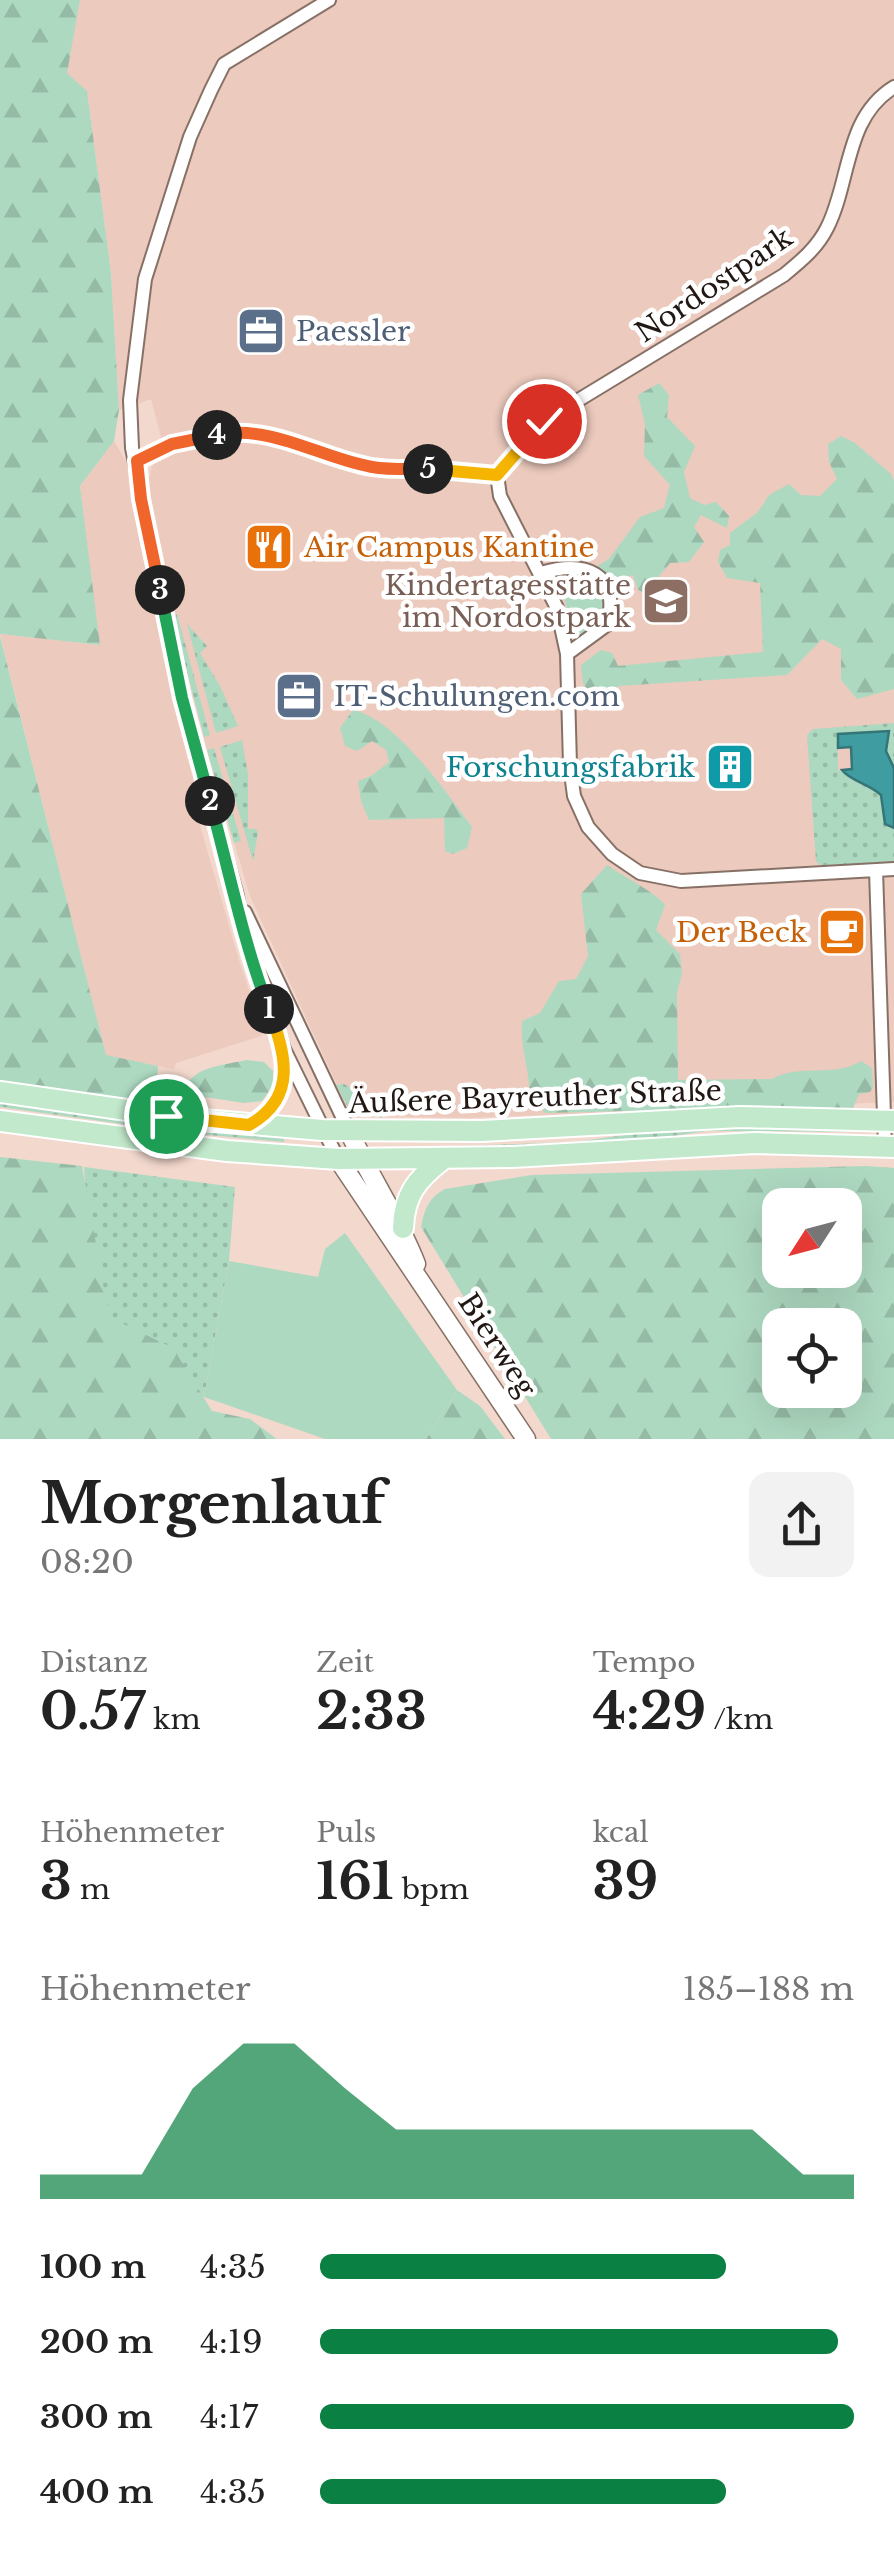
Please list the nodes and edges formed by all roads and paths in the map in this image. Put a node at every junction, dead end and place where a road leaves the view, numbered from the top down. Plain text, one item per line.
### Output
1 (329, 0) edge
2 (894, 87) edge
3 (137, 461) junction
4 (497, 475) junction
5 (541, 574) junction
6 (568, 654) junction
7 (894, 869) edge
8 (876, 870) junction
9 (237, 896) junction
10 (284, 1049) junction
11 (0, 1092) edge
12 (0, 1120) edge
13 (890, 1120) edge
14 (249, 1125) junction
15 (322, 1130) junction
16 (348, 1131) junction
17 (890, 1147) edge
18 (338, 1158) junction
19 (361, 1159) junction
20 (443, 1159) junction
21 (403, 1228) junction
22 (422, 1280) junction
23 (526, 1439) edge

1 - 3 street
2 - 4 street, Nordostpark
3 - 4 street
3 - 9 street
4 - 5 street
5 - 6 street
5 - 6 street
6 - 8 street
7 - 8 street
8 - 13 street
9 - 10 street, Bierweg
9 - 16 street
10 - 14 street
10 - 15 street, Bierweg
11 - 14 main road, Äußere Bayreuther Straße
12 - 18 main road, Äußere Bayreuther Straße
13 - 16 main road, Äußere Bayreuther Straße
13 - 17 street
14 - 15 main road, Äußere Bayreuther Straße
15 - 16 main road, Äußere Bayreuther Straße
15 - 18 street, Bierweg
16 - 19 main road, Bierweg
17 - 20 main road, Äußere Bayreuther Straße
18 - 19 main road, Äußere Bayreuther Straße
18 - 22 main road, Bierweg
19 - 20 main road, Äußere Bayreuther Straße
19 - 21 main road, Bierweg
20 - 21 main road
21 - 22 main road, Bierweg
22 - 23 main road, Bierweg

